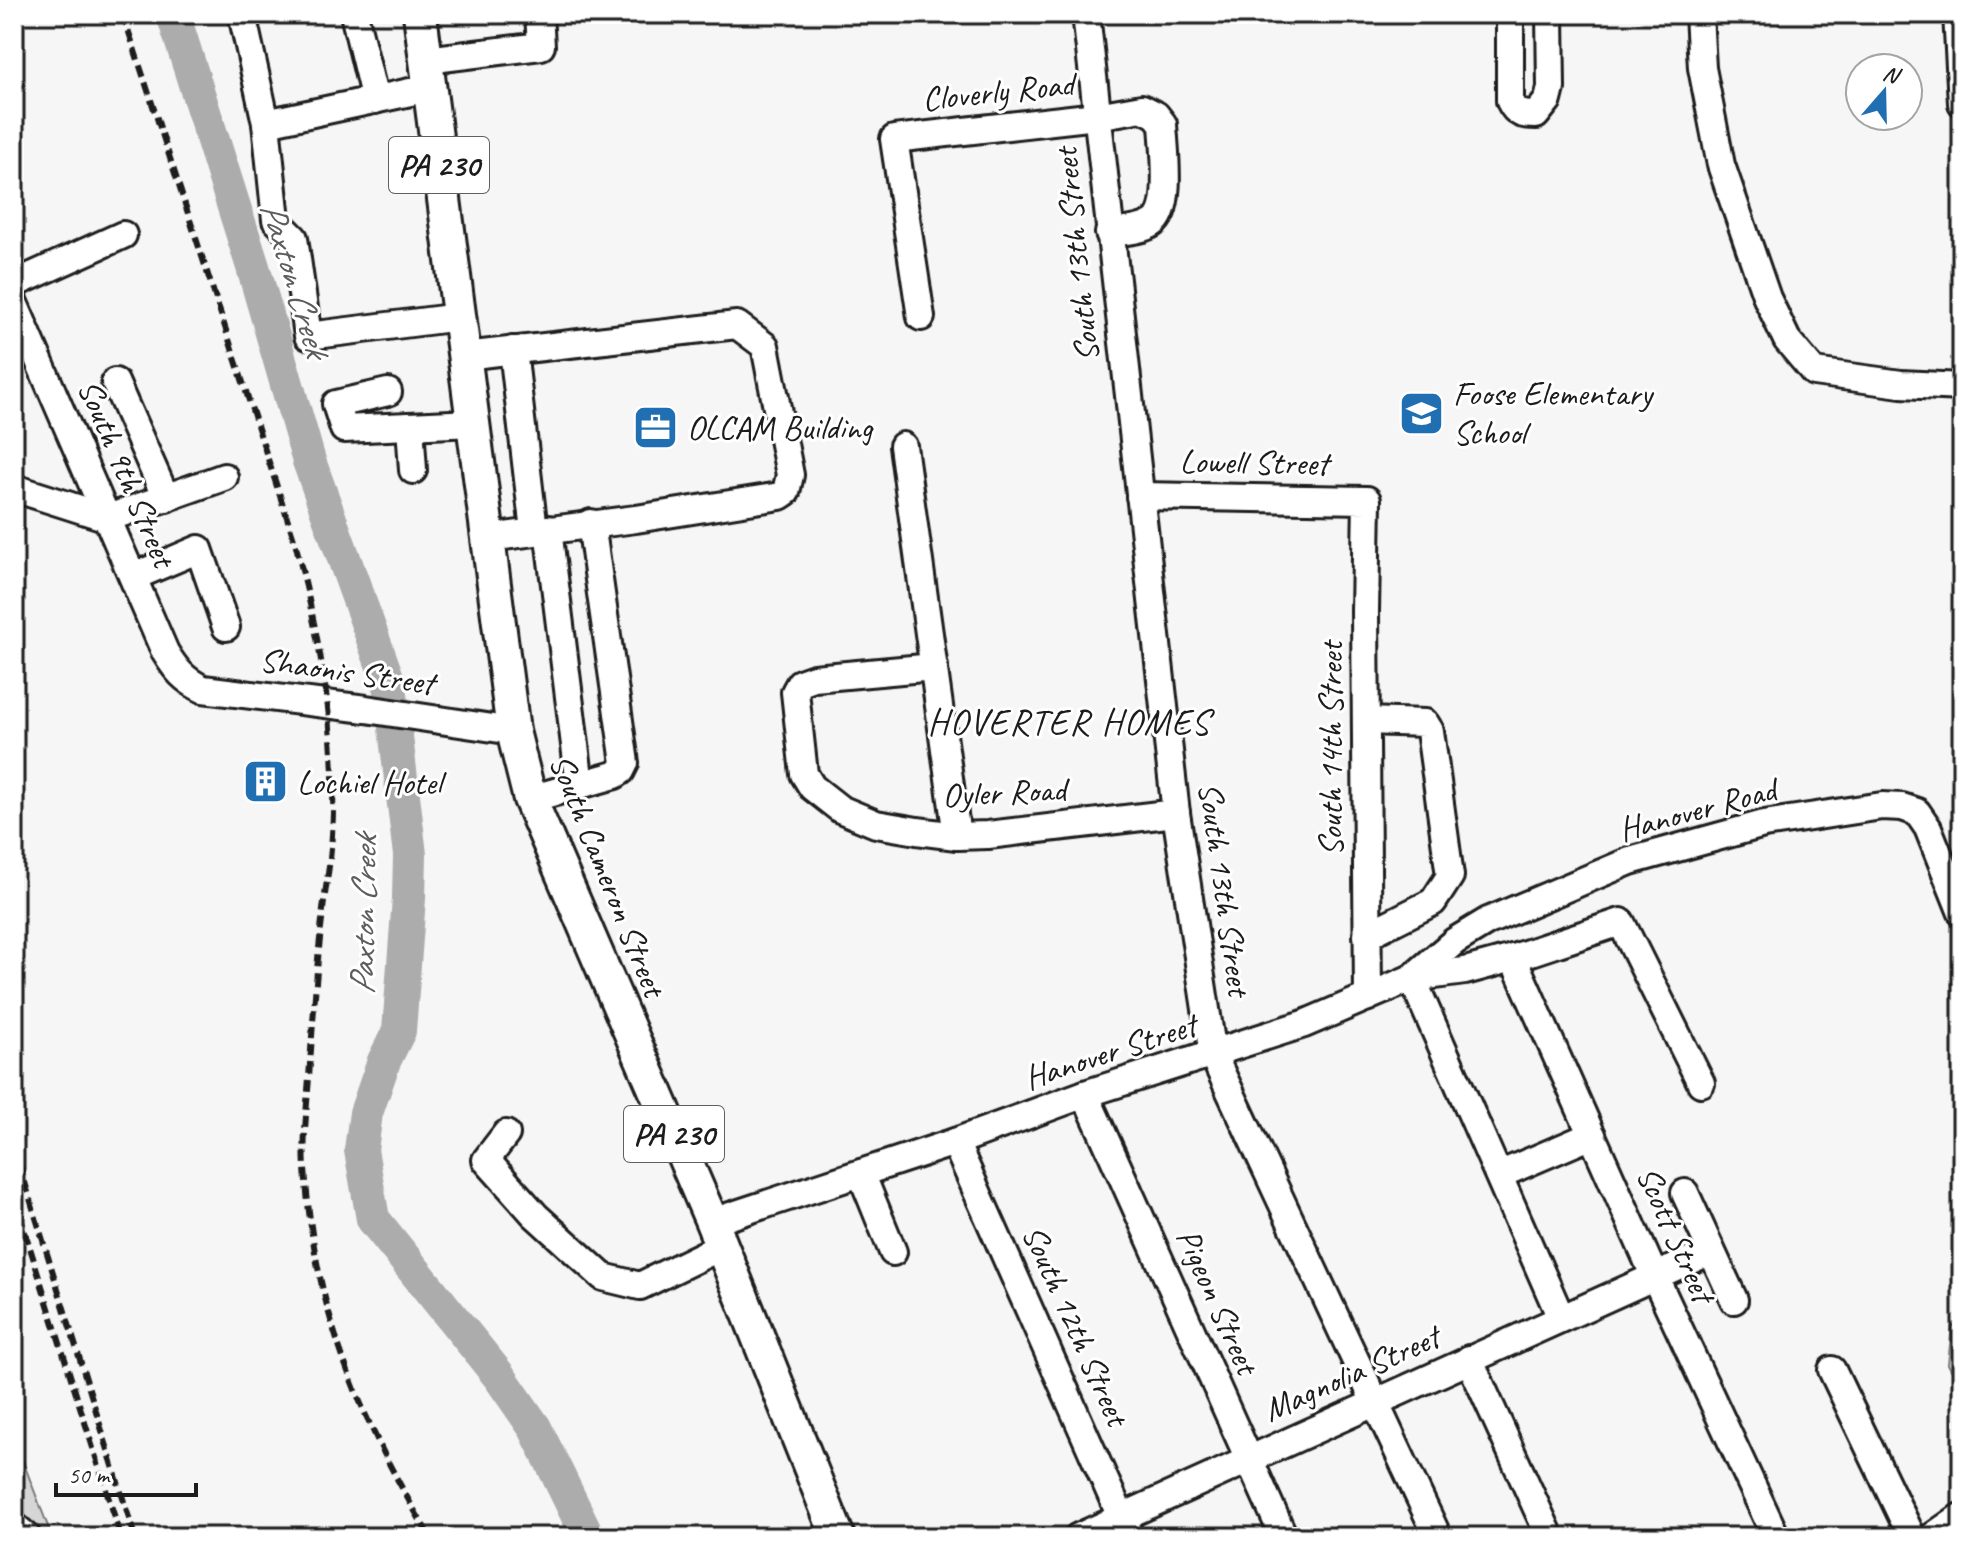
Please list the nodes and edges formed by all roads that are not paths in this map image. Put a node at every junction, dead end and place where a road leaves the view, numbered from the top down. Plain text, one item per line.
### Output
1 (242, 14) edge
2 (354, 14) edge
3 (420, 14) edge
4 (539, 14) edge
5 (1086, 14) edge
6 (1510, 14) edge
7 (1550, 14) edge
8 (1699, 14) edge
9 (1957, 14) edge
10 (427, 74) junction
11 (375, 100) junction
12 (1962, 103) edge
13 (1097, 116) junction
14 (266, 123) junction
15 (1109, 233) junction
16 (123, 235) dead end
17 (14, 284) edge
18 (14, 303) edge
19 (459, 317) junction
20 (921, 317) dead end
21 (513, 350) junction
22 (464, 356) junction
23 (115, 382) dead end
24 (1962, 387) edge
25 (388, 392) dead end
26 (473, 423) junction
27 (410, 426) junction
28 (903, 446) dead end
29 (413, 470) dead end
30 (224, 477) dead end
31 (14, 488) edge
32 (1140, 496) junction
33 (166, 498) junction
34 (1367, 500) joint
35 (108, 518) junction
36 (591, 523) junction
37 (541, 530) junction
38 (488, 538) junction
39 (133, 577) junction
40 (226, 627) dead end
41 (934, 667) junction
42 (176, 671) joint
43 (1366, 721) junction
44 (513, 731) junction
45 (580, 785) junction
46 (530, 799) junction
47 (1176, 813) junction
48 (957, 836) junction
49 (1962, 913) edge
50 (1367, 935) junction
51 (1513, 958) junction
52 (1412, 978) junction
53 (1368, 997) junction
54 (1213, 1055) junction
55 (1701, 1083) dead end
56 (1085, 1094) junction
57 (506, 1134) dead end
58 (1592, 1135) junction
59 (955, 1142) junction
60 (861, 1173) junction
61 (1499, 1175) junction
62 (1685, 1193) dead end
63 (717, 1234) junction
64 (1711, 1251) junction
65 (893, 1252) dead end
66 (1654, 1275) junction
67 (1734, 1300) dead end
68 (1561, 1318) junction
69 (1469, 1359) junction
70 (1832, 1370) dead end
71 (1375, 1402) junction
72 (1250, 1459) junction
73 (1962, 1516) edge
74 (14, 1526) edge
75 (1126, 1527) edge
76 (27, 1537) edge
77 (838, 1537) edge
78 (1078, 1537) edge
79 (1284, 1537) edge
80 (1438, 1537) edge
81 (1550, 1537) edge
82 (1776, 1537) edge
83 (1912, 1537) edge
84 (1932, 1537) edge

1 - 14 street
2 - 11 street
3 - 10 main road, South Cameron Street / PA 230
4 - 10 street
5 - 13 street, South 13th Street
6 - 7 street
8 - 24 street
9 - 12 street
10 - 11 street
10 - 19 main road, South Cameron Street / PA 230
11 - 14 street
13 - 15 street, South 13th Street
13 - 15 street
13 - 20 street, Cloverly Road
14 - 19 street
15 - 32 street, South 13th Street
16 - 17 street
18 - 35 street, South 9th Street
19 - 22 main road, South Cameron Street / PA 230
21 - 22 street
21 - 36 street
21 - 37 street
22 - 26 main road, South Cameron Street / PA 230
23 - 33 street
25 - 27 street
26 - 27 street
26 - 38 main road, South Cameron Street / PA 230
27 - 29 street
28 - 41 street
30 - 33 street
31 - 35 street
32 - 34 street, Lowell Street
32 - 47 street, South 13th Street
33 - 35 street
34 - 43 street, South 14th Street
35 - 39 street, South 9th Street
36 - 37 street
36 - 45 street
37 - 38 street
37 - 45 street
38 - 44 main road, South Cameron Street / PA 230
39 - 40 street
39 - 42 street, South 9th Street
41 - 48 street
41 - 48 street, Oyler Road
42 - 44 street, Shaonis Street
43 - 50 street, South 14th Street
43 - 50 street
44 - 46 main road, South Cameron Street / PA 230
45 - 46 street
46 - 63 main road, South Cameron Street / PA 230
47 - 48 street, Oyler Road
47 - 54 street, South 13th Street
49 - 52 street, Hanover Road
50 - 53 street, South 14th Street
51 - 52 street, Hanover Street
51 - 55 street, Hanover Street
51 - 58 street, Scott Street
52 - 53 street, Hanover Street
52 - 61 street
53 - 54 street, Hanover Street
54 - 56 street, Hanover Street
54 - 71 street, South 13th Street
56 - 59 street, Hanover Street
56 - 72 street, Pigeon Street
57 - 63 street, Hanover Street
58 - 61 street
58 - 66 street, Scott Street
59 - 60 street, Hanover Street
59 - 75 street, South 12th Street
60 - 63 street, Hanover Street
60 - 65 street
61 - 68 street
62 - 64 street
63 - 77 main road, South Cameron Street / PA 230
64 - 66 street, Magnolia Street
64 - 67 street
66 - 68 street, Magnolia Street
66 - 82 street, Scott Street
68 - 69 street, Magnolia Street
69 - 71 street, Magnolia Street
69 - 81 street
70 - 83 street
71 - 72 street, Magnolia Street
71 - 80 street, South 13th Street
72 - 75 street, Magnolia Street
72 - 79 street, Pigeon Street
73 - 84 street
74 - 76 street
75 - 78 street, Magnolia Street

